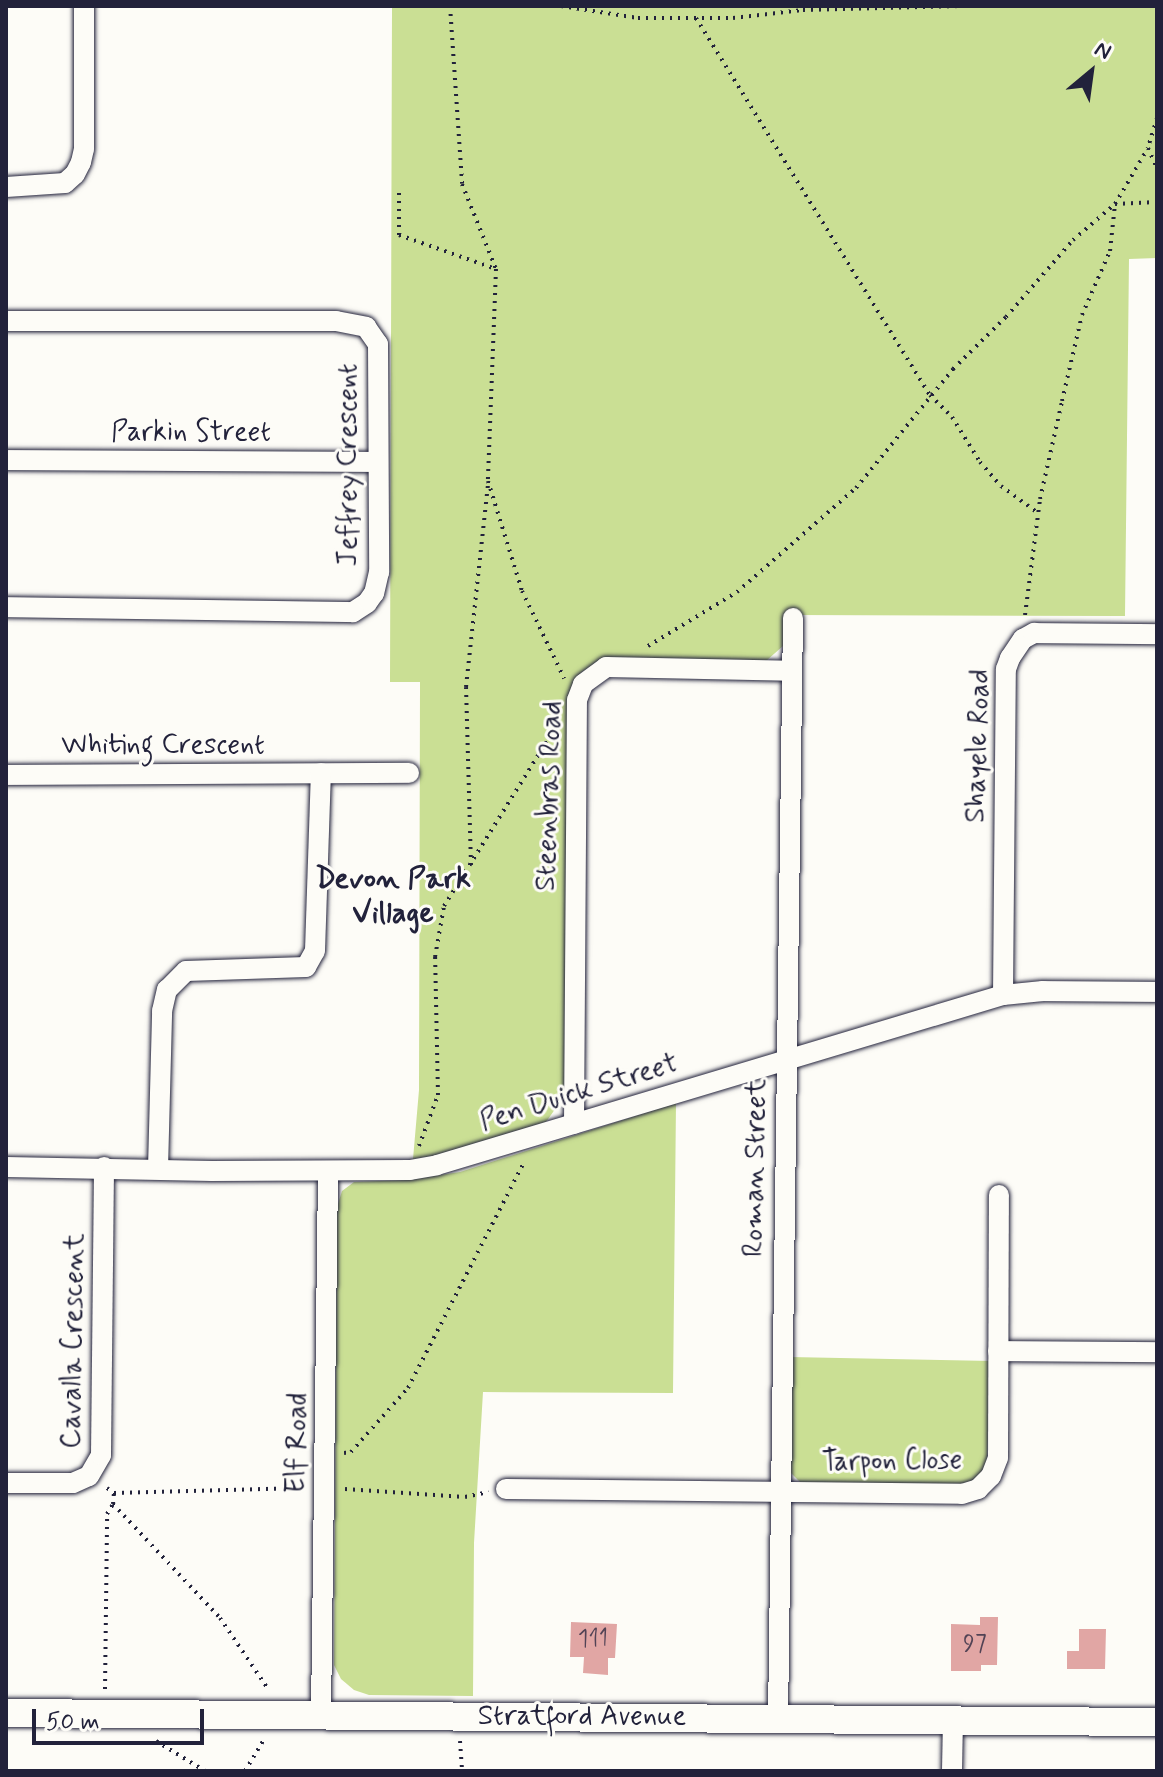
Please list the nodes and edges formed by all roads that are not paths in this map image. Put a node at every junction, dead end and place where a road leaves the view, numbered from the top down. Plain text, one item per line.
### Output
1 (84, 6) edge
2 (6, 187) edge
3 (6, 321) edge
4 (6, 460) edge
5 (376, 462) junction
6 (6, 607) edge
7 (793, 618) dead end
8 (1157, 634) edge
9 (790, 671) junction
10 (321, 773) junction
11 (409, 773) dead end
12 (6, 775) edge
13 (1157, 992) edge
14 (1003, 995) junction
15 (785, 1060) junction
16 (574, 1124) junction
17 (6, 1167) edge
18 (104, 1167) junction
19 (158, 1169) junction
20 (328, 1171) junction
21 (999, 1195) dead end
22 (998, 1351) junction
23 (1157, 1352) edge
24 (6, 1483) edge
25 (506, 1489) road end
26 (780, 1492) junction
27 (6, 1713) edge
28 (321, 1715) junction
29 (778, 1719) junction
30 (953, 1720) junction
31 (1157, 1722) edge
32 (952, 1771) edge

1 - 2 street
3 - 5 street, Jeffrey Crescent
4 - 5 street, Parkin Street
5 - 6 street, Jeffrey Crescent
7 - 9 street, Roman Street
8 - 14 street, Shayele Road
9 - 15 street, Roman Street
9 - 16 street, Steenbras Road
10 - 11 street, Whiting Crescent
10 - 12 street, Whiting Crescent
10 - 19 street
13 - 14 street, Pen Duick Street
14 - 15 street, Pen Duick Street
15 - 16 street, Pen Duick Street
15 - 26 street, Roman Street
16 - 20 street, Pen Duick Street
17 - 18 street, Pen Duick Street
18 - 19 street, Pen Duick Street
18 - 24 street, Cavalla Crescent
19 - 20 street, Pen Duick Street
20 - 28 street, Elf Road
21 - 22 street, Tarpon Close
22 - 23 street
22 - 26 street, Tarpon Close
25 - 26 street, Tarpon Close
26 - 29 street, Roman Street
27 - 28 street, Stratford Avenue
28 - 29 street, Stratford Avenue
29 - 30 street, Stratford Avenue
30 - 31 street, Stratford Avenue
30 - 32 street

